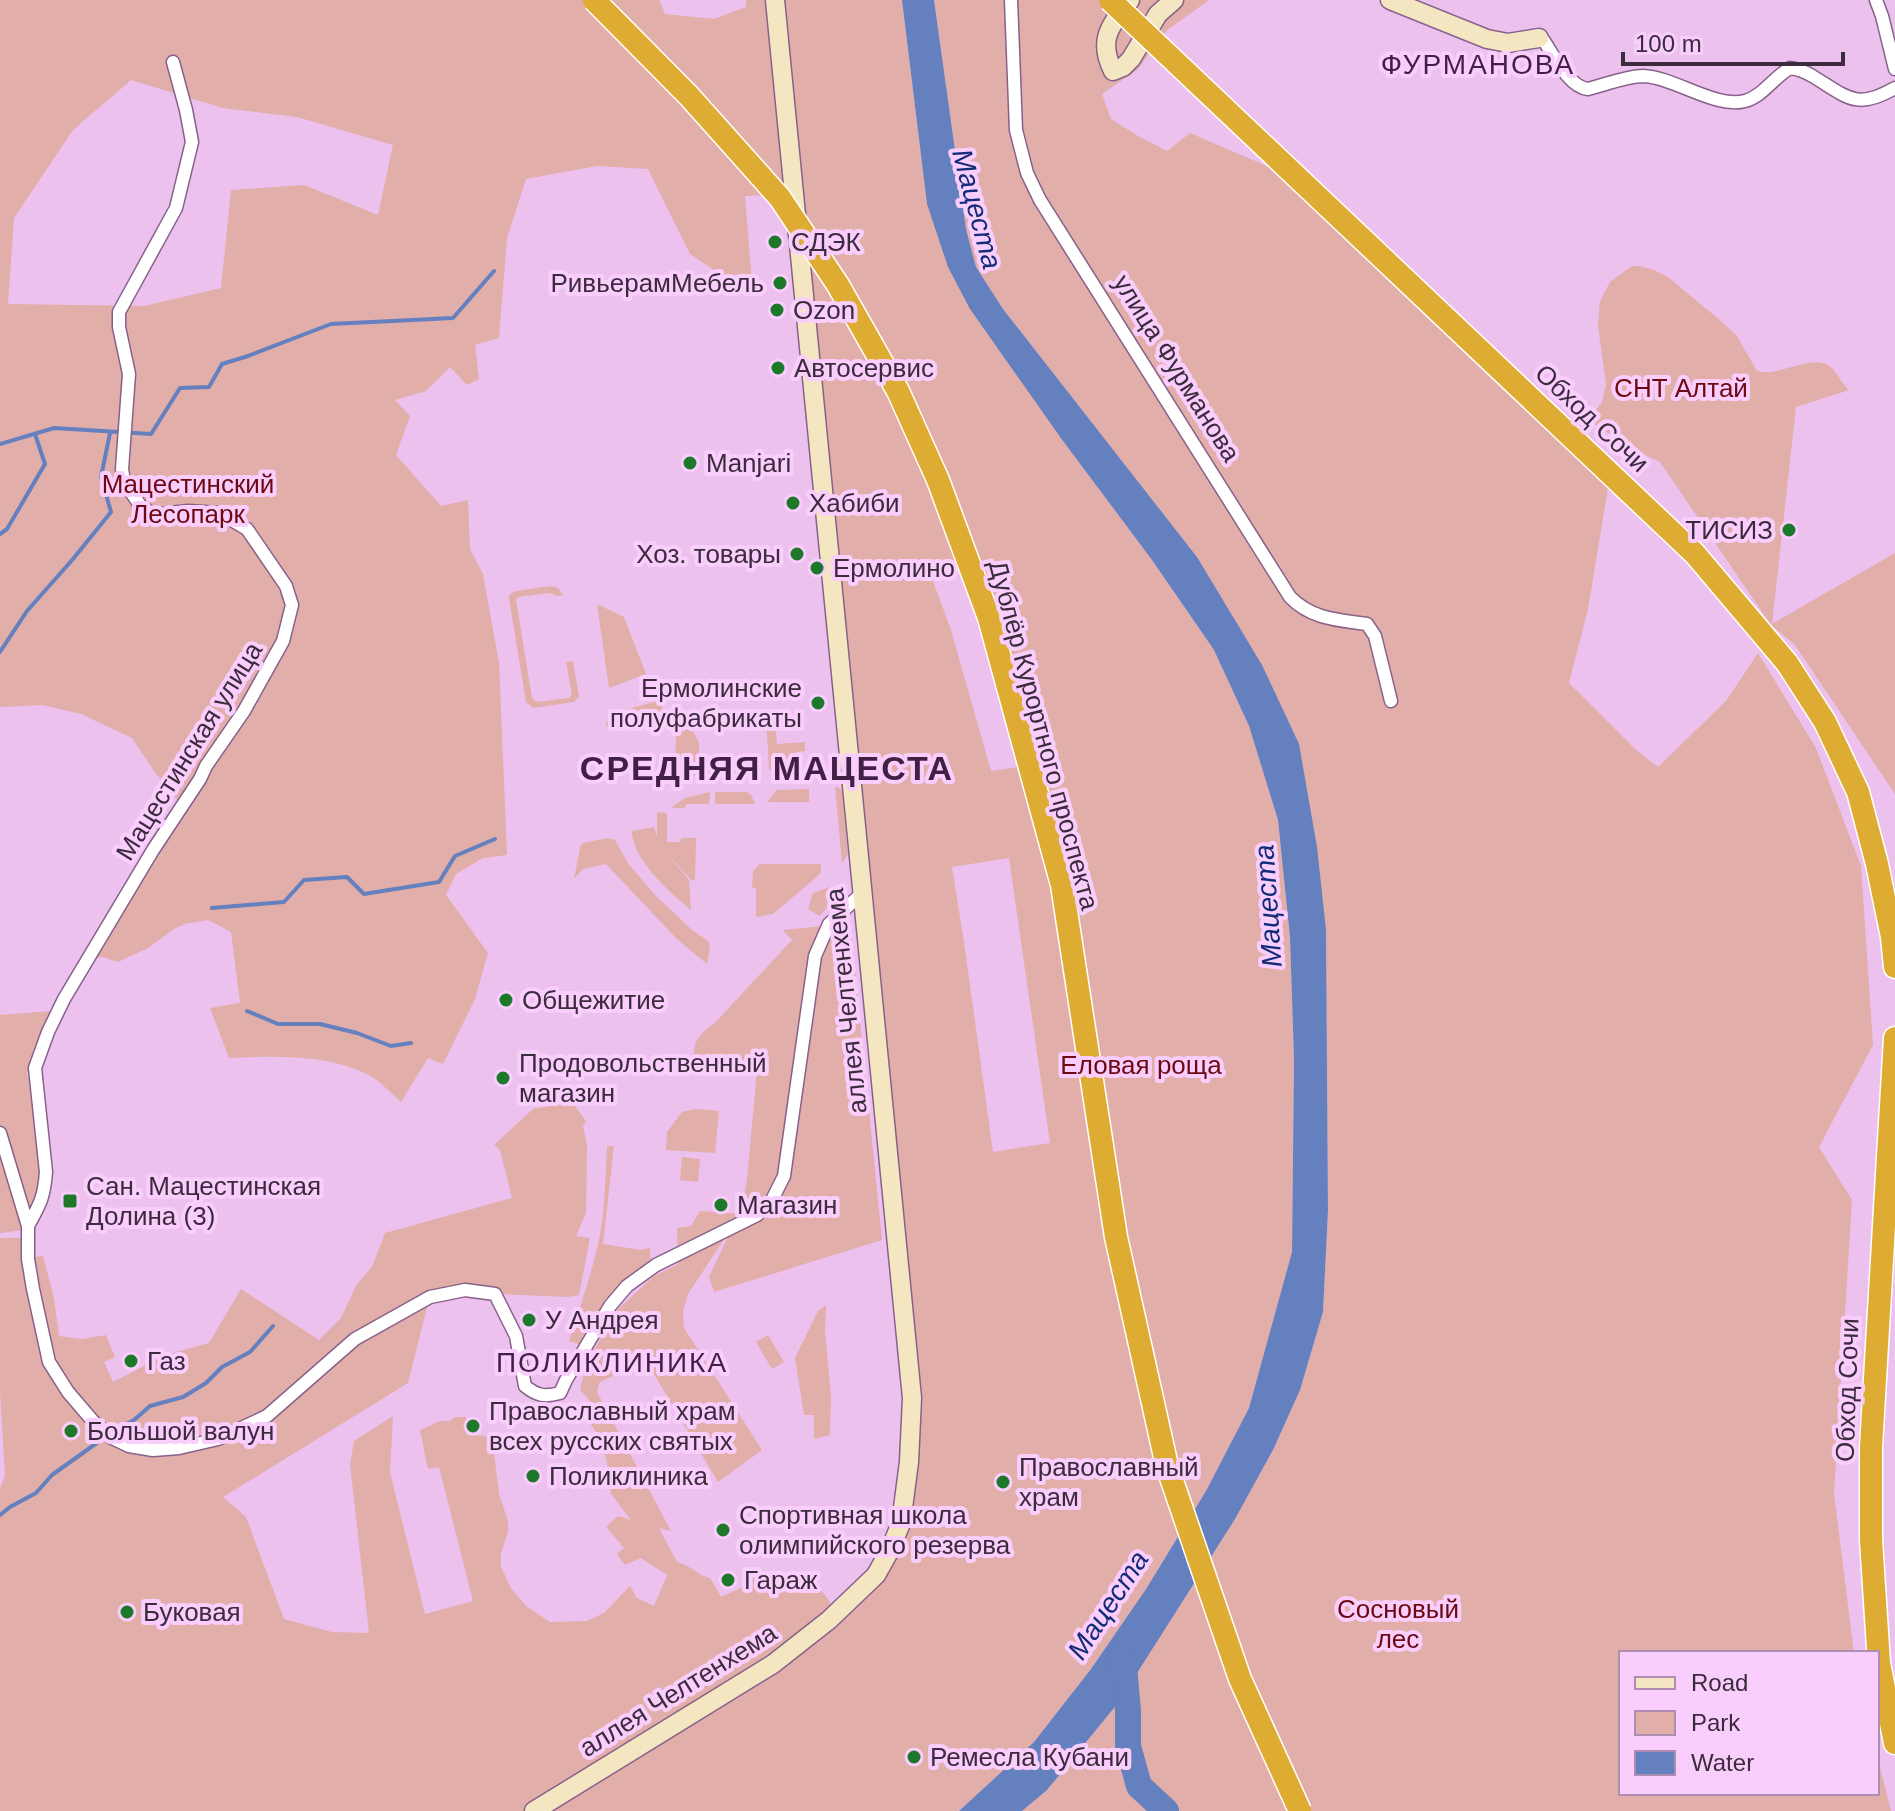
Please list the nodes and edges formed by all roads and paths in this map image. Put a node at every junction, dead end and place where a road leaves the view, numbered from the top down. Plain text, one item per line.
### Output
1 (594, 0) edge
2 (775, 0) edge
3 (1011, 0) edge
4 (1110, 0) edge
5 (1130, 0) edge
6 (1174, 0) edge
7 (1390, 0) edge
8 (1876, 0) edge
9 (1539, 38) joint
10 (173, 62) dead end
11 (1895, 69) edge
12 (1895, 88) edge
13 (1391, 701) dead end
14 (861, 894) junction
15 (1895, 967) edge
16 (1895, 1038) edge
17 (0, 1133) edge
18 (28, 1226) junction
19 (1878, 1651) edge
20 (1879, 1663) edge
21 (1895, 1743) edge
22 (534, 1811) edge
23 (1300, 1811) edge

1 - 23 highway, Дублёр Курортного проспекта, bridge
2 - 14 main road, аллея Челтенхема
3 - 13 street, улица Фурманова
4 - 15 highway, Обход Сочи, bridge
5 - 6 main road
7 - 9 main road
8 - 11 street
9 - 12 street
10 - 18 street, Мацестинская улица
14 - 18 street, Мацестинская улица
14 - 22 main road, аллея Челтенхема
16 - 19 highway, Обход Сочи
17 - 18 street, Мацестинская улица
20 - 21 highway, Обход Сочи

